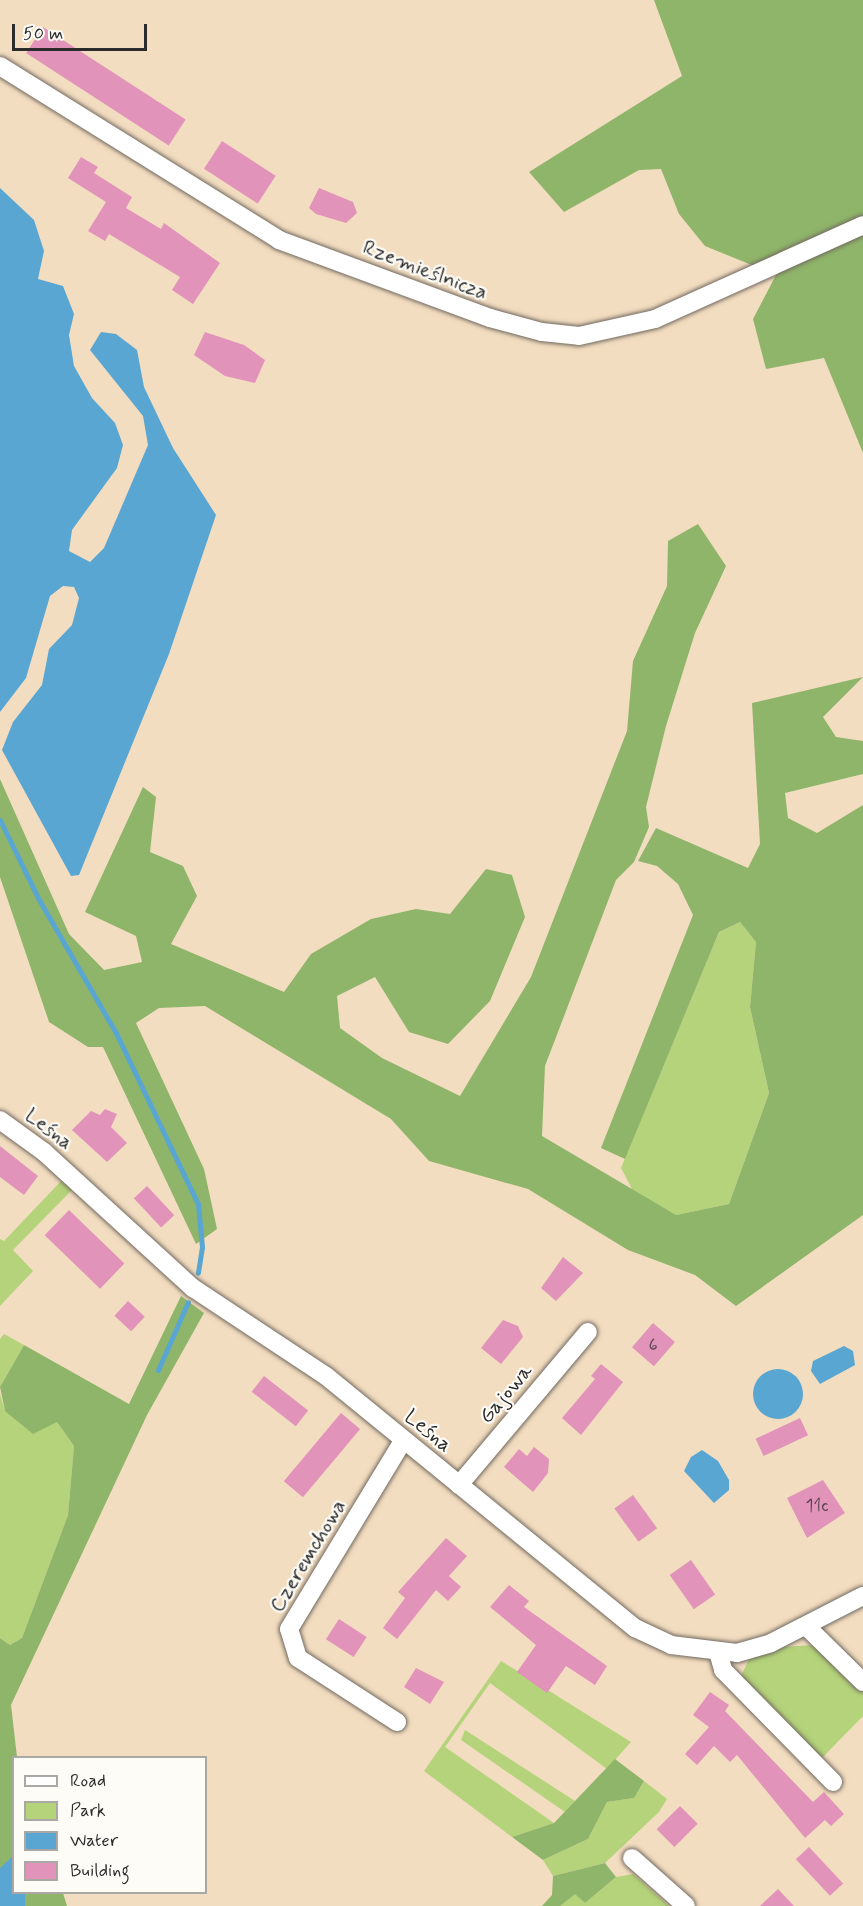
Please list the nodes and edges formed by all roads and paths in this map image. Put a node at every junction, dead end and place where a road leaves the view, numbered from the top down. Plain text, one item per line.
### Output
1 (0, 66) edge
2 (863, 225) edge
3 (0, 1120) edge
4 (588, 1332) dead end
5 (403, 1441) junction
6 (459, 1485) junction
7 (863, 1596) edge
8 (806, 1626) junction
9 (718, 1652) junction
10 (863, 1682) edge
11 (397, 1722) dead end
12 (833, 1782) dead end
13 (632, 1858) dead end
14 (686, 1906) edge

1 - 2 street, Rzemieślnicza
3 - 5 street, Leśna
4 - 6 street, Gajowa
5 - 6 street, Leśna
5 - 11 street, Czeremchowa
6 - 9 street, Leśna
7 - 8 street, Leśna
8 - 9 street, Leśna
8 - 10 street
9 - 12 street
13 - 14 street

